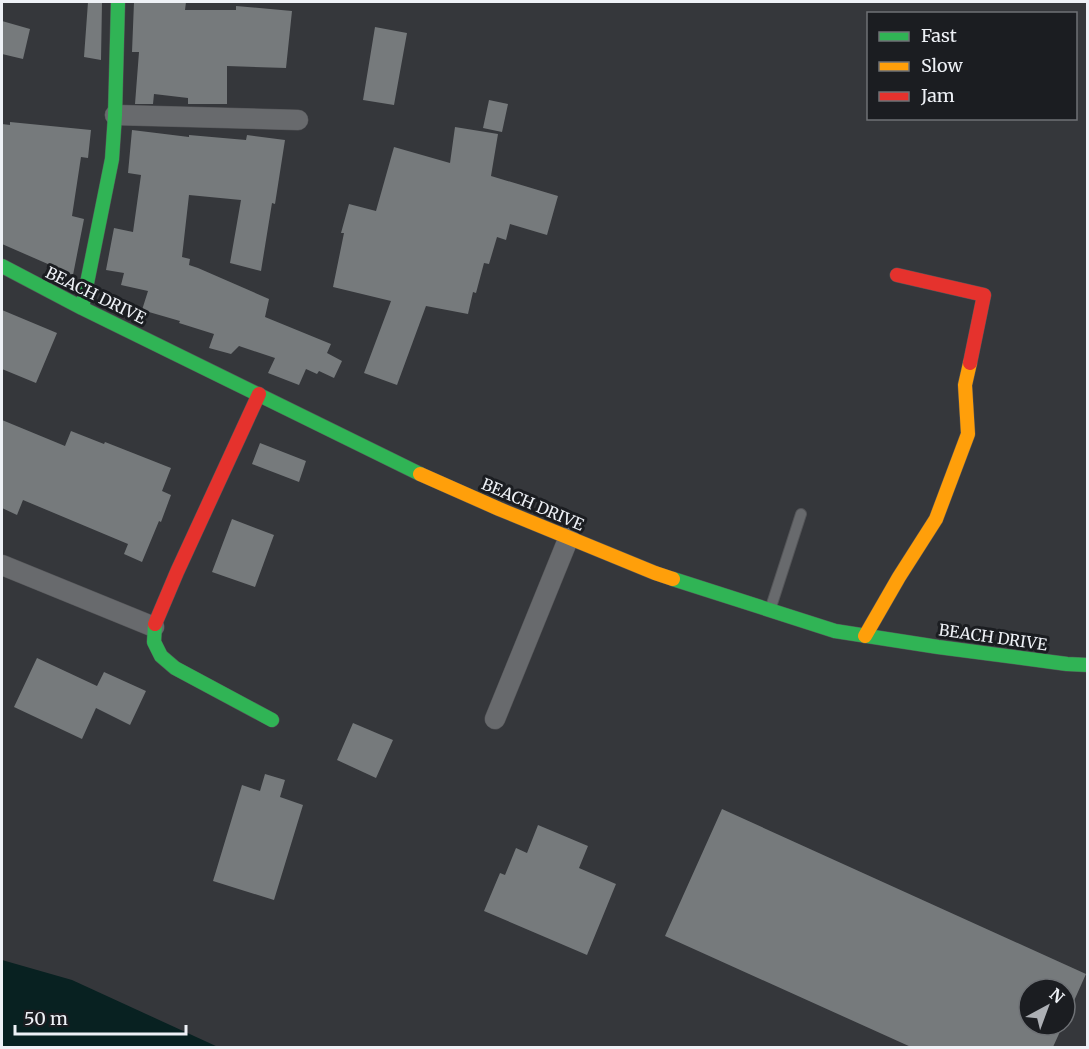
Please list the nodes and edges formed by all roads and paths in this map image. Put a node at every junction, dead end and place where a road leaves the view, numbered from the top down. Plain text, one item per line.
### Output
1 (118, 2) edge
2 (115, 115) junction
3 (298, 120) dead end
4 (2, 266) edge
5 (897, 275) dead end
6 (82, 308) junction
7 (260, 393) junction
8 (801, 514) dead end
9 (569, 537) junction
10 (2, 565) edge
11 (770, 610) junction
12 (154, 627) junction
13 (865, 636) junction
14 (1088, 665) edge
15 (495, 718) dead end
16 (272, 720) dead end

1 - 2 street
2 - 3 street
2 - 6 street
4 - 6 street, BEACH DRIVE
5 - 13 street
6 - 7 street, BEACH DRIVE
7 - 9 street, BEACH DRIVE
7 - 12 street
8 - 11 lane
9 - 11 street, BEACH DRIVE
9 - 15 street
10 - 12 street
11 - 13 street, BEACH DRIVE
12 - 16 street
13 - 14 street, BEACH DRIVE

